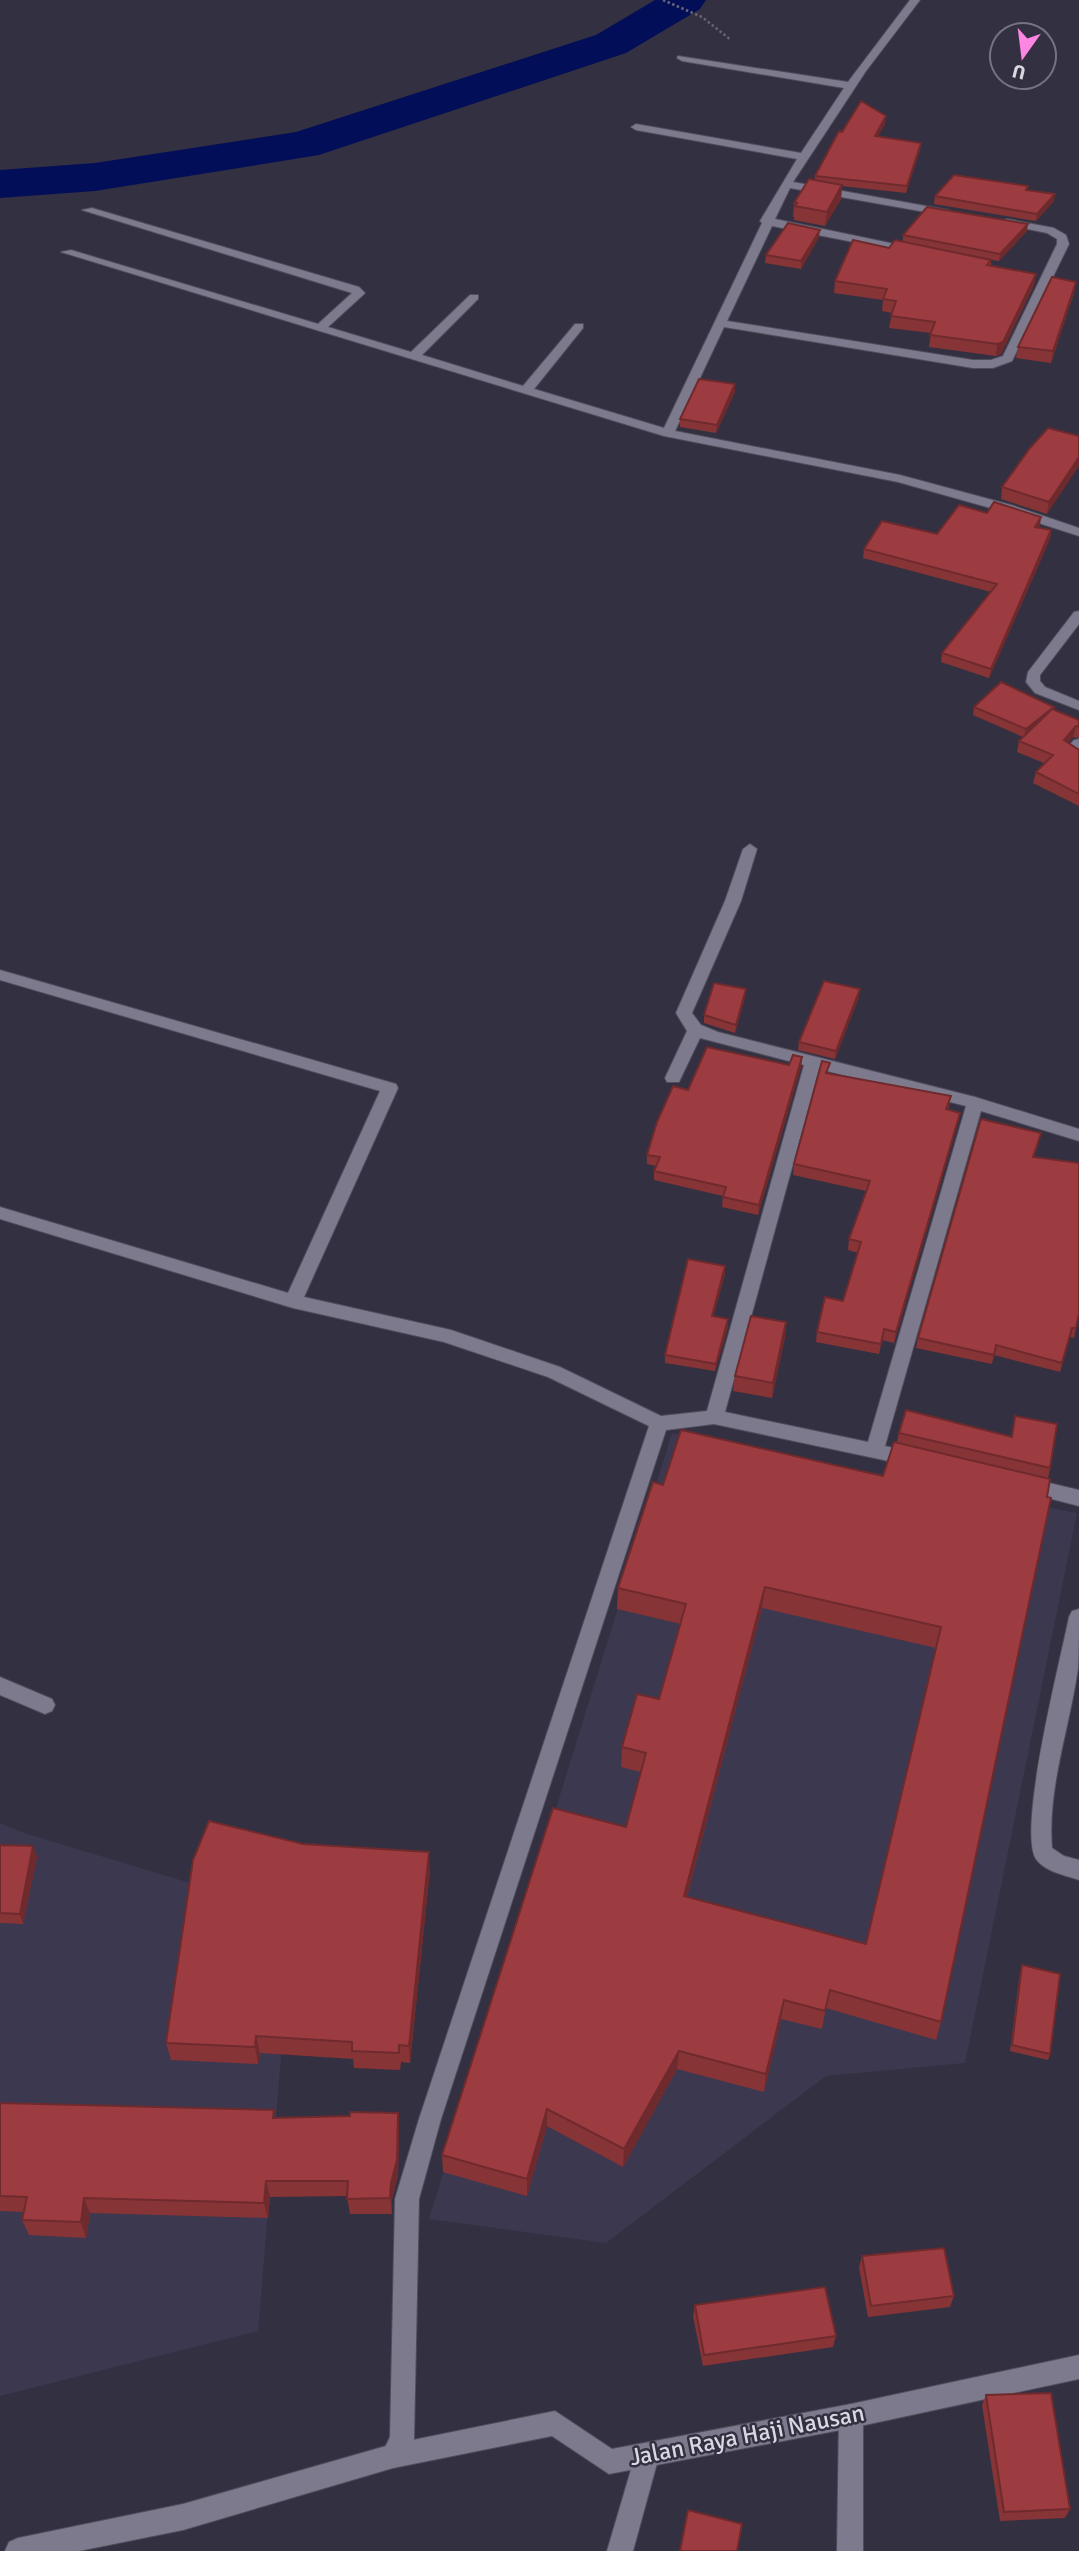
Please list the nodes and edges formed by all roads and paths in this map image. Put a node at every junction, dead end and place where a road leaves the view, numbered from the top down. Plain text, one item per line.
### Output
1 (663, 0) edge
2 (915, 0) edge
3 (702, 17) dead end
4 (682, 58) dead end
5 (852, 86) junction
6 (636, 127) dead end
7 (805, 157) junction
8 (786, 184) junction
9 (88, 210) dead end
10 (966, 216) edge
11 (990, 219) edge
12 (766, 221) junction
13 (67, 252) dead end
14 (928, 253) edge
15 (1035, 275) edge
16 (1054, 278) junction
17 (474, 297) dead end
18 (718, 323) junction
19 (579, 326) dead end
20 (320, 328) junction
21 (414, 356) junction
22 (527, 389) junction
23 (668, 433) junction
24 (1079, 532) edge
25 (1079, 615) edge
26 (1079, 706) edge
27 (1079, 743) edge
28 (1079, 756) edge
29 (750, 849) dead end
30 (0, 975) edge
31 (696, 1030) junction
32 (812, 1064) junction
33 (673, 1078) dead end
34 (975, 1103) junction
35 (1079, 1135) edge
36 (0, 1213) edge
37 (293, 1301) junction
38 (714, 1417) junction
39 (659, 1423) junction
40 (875, 1450) junction
41 (926, 1462) edge
42 (1002, 1480) edge
43 (1079, 1498) edge
44 (1079, 1617) edge
45 (0, 1686) edge
46 (45, 1704) dead end
47 (1079, 1870) edge
48 (1079, 2367) edge
49 (851, 2416) junction
50 (398, 2447) junction
51 (647, 2456) junction
52 (183, 2517) junction
53 (18, 2551) edge
54 (67, 2551) edge
55 (620, 2551) edge
56 (850, 2551) edge

1 - 3 path
2 - 5 street
4 - 5 street
5 - 7 street
6 - 7 street
7 - 8 street
8 - 10 street
8 - 12 street
9 - 20 street
11 - 16 street
12 - 14 street
12 - 18 street
13 - 20 street
15 - 16 street
16 - 18 street
17 - 21 street
18 - 23 street
19 - 22 street
20 - 21 street
21 - 22 street
22 - 23 street
23 - 24 street
25 - 26 street
27 - 28 street
29 - 31 street
30 - 37 street
31 - 32 street
31 - 33 street
32 - 34 street
32 - 38 street
34 - 35 street
34 - 40 street
36 - 37 street
37 - 39 street
38 - 39 street
38 - 40 street
39 - 50 street
40 - 41 street
42 - 43 street
44 - 47 street
45 - 46 street
48 - 49 street, Jalan Raya Haji Nausan
49 - 51 street, Jalan Raya Haji Nausan
49 - 56 street
50 - 51 street, Jalan Raya Haji Nausan
50 - 52 street, Jalan Raya Haji Nausan
51 - 55 street
52 - 53 street, Jalan Raya Haji Nausan
52 - 54 street, Jalan Raya Haji Nausan

